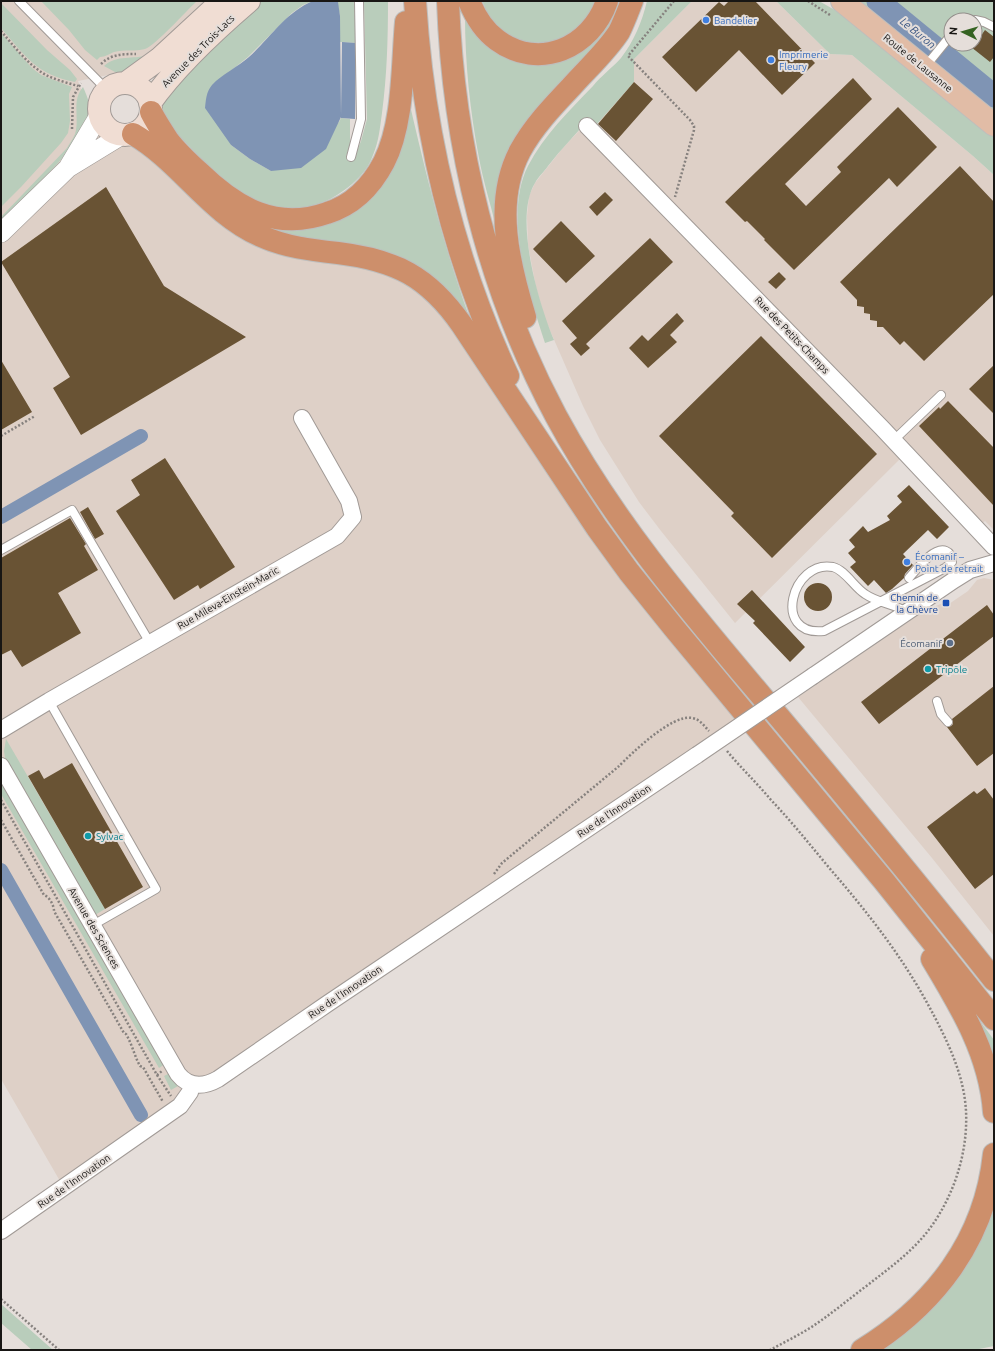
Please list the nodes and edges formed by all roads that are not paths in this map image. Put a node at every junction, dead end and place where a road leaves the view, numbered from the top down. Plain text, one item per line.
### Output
1 (19, 1) edge
2 (222, 1) edge
3 (249, 1) edge
4 (359, 1) edge
5 (407, 1) edge
6 (415, 1) edge
7 (448, 1) edge
8 (469, 1) edge
9 (607, 1) edge
10 (628, 1) edge
11 (632, 1) edge
12 (842, 1) edge
13 (983, 22) edge
14 (623, 23) junction
15 (994, 27) edge
16 (943, 45) edge
17 (927, 65) junction
18 (116, 87) junction
19 (151, 108) junction
20 (100, 114) junction
21 (994, 125) edge
22 (587, 126) dead end
23 (128, 134) junction
24 (351, 157) dead end
25 (68, 168) junction
26 (1, 233) edge
27 (941, 395) dead end
28 (302, 418) dead end
29 (894, 440) junction
30 (577, 454) junction
31 (574, 493) junction
32 (994, 547) edge
33 (1, 550) edge
34 (994, 557) edge
35 (994, 562) edge
36 (945, 568) junction
37 (966, 573) junction
38 (909, 578) dead end
39 (882, 601) junction
40 (907, 612) junction
41 (150, 643) junction
42 (49, 701) junction
43 (937, 701) dead end
44 (948, 722) dead end
45 (1, 730) edge
46 (1, 766) edge
47 (884, 881) junction
48 (93, 926) junction
49 (994, 980) edge
50 (994, 1018) edge
51 (192, 1084) junction
52 (994, 1112) edge
53 (994, 1154) edge
54 (1, 1231) edge
55 (862, 1350) edge

1 - 18 lane
2 - 18 main road, Avenue des Trois-Lacs
3 - 19 main road, Avenue des Trois-Lacs
4 - 24 lane
5 - 19 highway
6 - 31 highway
7 - 30 highway
8 - 9 highway
10 - 14 highway
11 - 14 highway
12 - 17 main road, Route de Lausanne
13 - 15 lane
14 - 30 highway
16 - 17 lane
17 - 21 main road, Route de Lausanne
18 - 19 main road
18 - 20 main road, Avenue des Trois-Lacs
19 - 23 main road, Avenue des Trois-Lacs
20 - 23 main road
20 - 25 street, Avenue des Trois-Lacs
22 - 29 street, Rue des Petits-Champs
23 - 25 street, Avenue des Trois-Lacs
23 - 31 highway
25 - 26 street, Avenue des Trois-Lacs
27 - 29 lane
28 - 41 street, Rue Mileva-Einstein-Maric
29 - 32 street, Rue des Petits-Champs
30 - 49 highway
31 - 47 highway
33 - 41 lane
34 - 35 street
35 - 37 street
36 - 37 lane
36 - 38 lane
36 - 39 lane
37 - 40 street
39 - 39 lane
39 - 40 lane
40 - 51 street, Rue de l'Innovation, bridge
41 - 42 street, Rue Mileva-Einstein-Maric
42 - 45 street, Rue Mileva-Einstein-Maric
42 - 48 lane
43 - 44 lane
46 - 48 street, Avenue des Sciences
47 - 50 highway
47 - 52 highway
48 - 51 street, Avenue des Sciences
51 - 54 street, Rue de l'Innovation
53 - 55 highway

